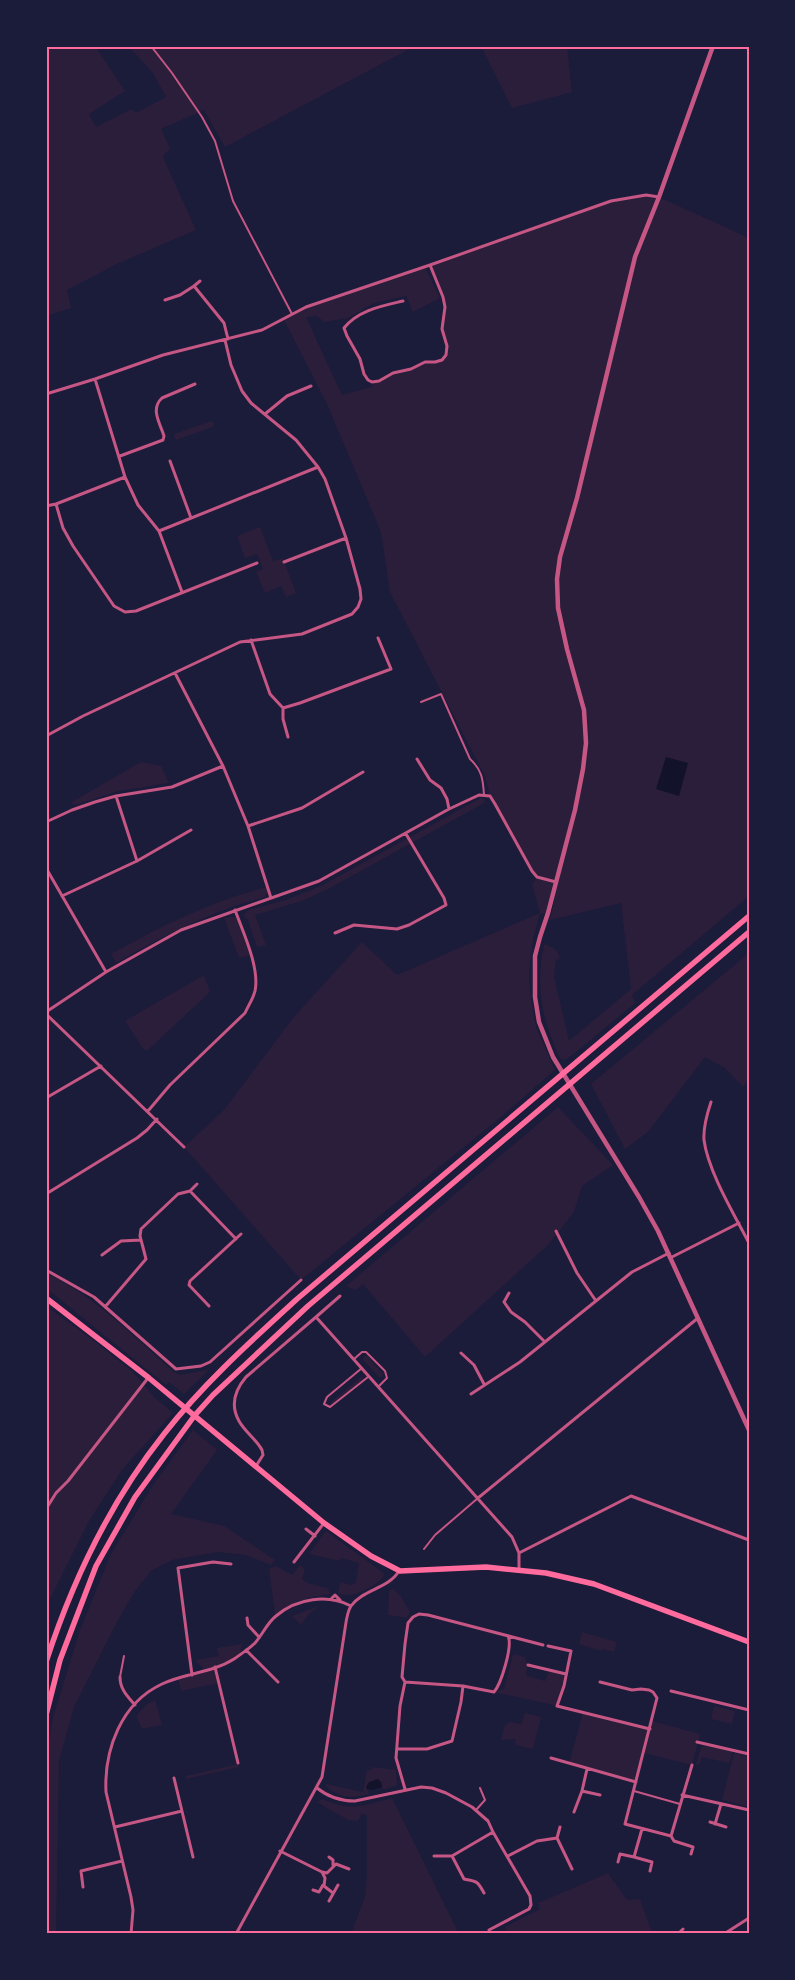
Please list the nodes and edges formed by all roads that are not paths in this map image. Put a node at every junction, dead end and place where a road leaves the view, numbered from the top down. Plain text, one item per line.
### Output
1 (151, 46) edge
2 (713, 46) edge
3 (659, 197) junction
4 (430, 265) junction
5 (200, 281) dead end
6 (194, 286) junction
7 (166, 300) dead end
8 (403, 300) dead end
9 (292, 314) junction
10 (226, 340) junction
11 (95, 379) junction
12 (195, 384) dead end
13 (311, 386) dead end
14 (46, 394) edge
15 (265, 414) junction
16 (120, 456) junction
17 (170, 461) dead end
18 (318, 467) junction
19 (125, 477) junction
20 (56, 504) junction
21 (46, 506) edge
22 (192, 518) junction
23 (158, 530) junction
24 (346, 538) junction
25 (284, 562) dead end
26 (257, 563) dead end
27 (182, 592) junction
28 (378, 638) dead end
29 (251, 640) junction
30 (175, 672) junction
31 (421, 702) dead end
32 (283, 708) junction
33 (46, 736) edge
34 (288, 737) dead end
35 (417, 759) dead end
36 (223, 766) junction
37 (363, 772) dead end
38 (484, 795) junction
39 (116, 796) junction
40 (449, 809) junction
41 (46, 822) edge
42 (248, 826) junction
43 (191, 830) dead end
44 (406, 834) junction
45 (137, 861) junction
46 (46, 868) edge
47 (556, 882) junction
48 (62, 896) junction
49 (271, 898) junction
50 (235, 910) junction
51 (749, 916) edge
52 (749, 932) edge
53 (335, 933) dead end
54 (106, 972) junction
55 (46, 1013) edge
56 (101, 1066) junction
57 (46, 1098) edge
58 (711, 1102) dead end
59 (148, 1110) junction
60 (157, 1119) junction
61 (184, 1147) dead end
62 (197, 1184) dead end
63 (190, 1191) junction
64 (46, 1194) edge
65 (739, 1223) junction
66 (556, 1231) dead end
67 (242, 1234) dead end
68 (236, 1239) junction
69 (141, 1240) junction
70 (749, 1243) edge
71 (102, 1255) dead end
72 (669, 1256) junction
73 (46, 1270) edge
74 (301, 1280) dead end
75 (509, 1293) dead end
76 (340, 1296) dead end
77 (46, 1298) edge
78 (596, 1300) junction
79 (209, 1306) dead end
80 (105, 1307) junction
81 (316, 1317) junction
82 (698, 1318) junction
83 (545, 1342) junction
84 (461, 1353) dead end
85 (354, 1359) junction
86 (362, 1368) junction
87 (369, 1376) junction
88 (149, 1378) junction
89 (484, 1384) junction
90 (379, 1386) junction
91 (471, 1394) dead end
92 (749, 1430) edge
93 (256, 1467) junction
94 (478, 1498) junction
95 (46, 1509) edge
96 (324, 1523) junction
97 (306, 1530) dead end
98 (315, 1536) junction
99 (749, 1540) edge
100 (424, 1549) dead end
101 (519, 1553) junction
102 (294, 1562) dead end
103 (231, 1564) dead end
104 (519, 1570) junction
105 (400, 1571) junction
106 (352, 1606) junction
107 (247, 1618) dead end
108 (508, 1636) junction
109 (259, 1637) junction
110 (749, 1642) edge
111 (543, 1644) dead end
112 (548, 1646) dead end
113 (246, 1650) junction
114 (124, 1656) dead end
115 (46, 1662) edge
116 (528, 1664) dead end
117 (216, 1668) junction
118 (566, 1674) junction
119 (192, 1675) junction
120 (120, 1677) joint
121 (278, 1682) dead end
122 (404, 1682) junction
123 (600, 1682) dead end
124 (463, 1686) junction
125 (671, 1691) dead end
126 (135, 1705) junction
127 (749, 1710) edge
128 (46, 1715) edge
129 (650, 1729) junction
130 (697, 1742) dead end
131 (397, 1749) junction
132 (749, 1754) edge
133 (551, 1758) dead end
134 (238, 1762) dead end
135 (692, 1765) dead end
136 (587, 1769) junction
137 (174, 1778) dead end
138 (636, 1782) junction
139 (317, 1788) junction
140 (480, 1788) dead end
141 (405, 1789) junction
142 (582, 1791) junction
143 (634, 1791) junction
144 (600, 1795) dead end
145 (682, 1795) junction
146 (680, 1804) junction
147 (720, 1804) junction
148 (476, 1810) junction
149 (749, 1810) edge
150 (182, 1812) junction
151 (574, 1812) dead end
152 (710, 1822) dead end
153 (715, 1824) junction
154 (726, 1826) dead end
155 (560, 1827) dead end
156 (115, 1828) junction
157 (642, 1829) junction
158 (493, 1832) junction
159 (671, 1836) junction
160 (557, 1838) junction
161 (280, 1851) junction
162 (691, 1854) dead end
163 (434, 1856) dead end
164 (452, 1856) junction
165 (508, 1856) junction
166 (193, 1857) dead end
167 (329, 1857) dead end
168 (634, 1857) junction
169 (122, 1861) junction
170 (618, 1862) dead end
171 (333, 1866) junction
172 (349, 1869) dead end
173 (572, 1869) dead end
174 (650, 1870) dead end
175 (322, 1872) junction
176 (323, 1884) junction
177 (338, 1885) dead end
178 (83, 1888) dead end
179 (313, 1890) dead end
180 (333, 1893) junction
181 (484, 1893) dead end
182 (329, 1901) dead end
183 (749, 1918) edge
184 (683, 1929) dead end
185 (489, 1930) dead end
186 (131, 1934) edge
187 (236, 1934) edge
188 (678, 1934) edge
189 (724, 1934) edge

1 - 9 lane
2 - 3 street
3 - 4 street
3 - 47 street
4 - 8 street
4 - 9 street
5 - 6 street
6 - 7 street
6 - 10 street
9 - 10 street
10 - 11 street
10 - 15 street
11 - 14 street
11 - 16 street
12 - 16 street
13 - 15 street
15 - 18 street
16 - 19 street
17 - 22 street
18 - 22 street
18 - 24 street
19 - 20 street
19 - 23 street
20 - 21 street
20 - 27 street
22 - 23 street
23 - 27 street
24 - 25 street
24 - 29 street
26 - 27 street
28 - 32 street
29 - 30 street
29 - 32 street
30 - 33 street
30 - 36 street
31 - 38 lane
32 - 34 street
35 - 40 street
36 - 39 street
36 - 42 street
37 - 42 street
38 - 40 street
38 - 47 street
39 - 41 street
39 - 45 street
40 - 44 street
42 - 49 street
43 - 45 street
44 - 49 street
44 - 53 street
45 - 48 street
46 - 48 street
47 - 72 street
48 - 54 street
49 - 50 street
50 - 54 street
50 - 59 street
51 - 115 main road
52 - 128 main road
54 - 55 street
55 - 56 street
56 - 57 street
56 - 59 street
58 - 65 street
59 - 60 street
60 - 61 street
60 - 64 street
62 - 63 street
63 - 68 street
63 - 69 street
65 - 70 street
65 - 72 street
66 - 78 street
67 - 68 street
68 - 79 street
69 - 71 street
69 - 80 street
72 - 78 street
72 - 82 street
73 - 80 street
74 - 80 street
75 - 83 street
76 - 81 street
77 - 88 main road
78 - 83 street
81 - 85 street
81 - 93 street
82 - 92 street
82 - 94 street
83 - 89 street
84 - 89 street
85 - 86 street
85 - 90 lane
86 - 87 street
86 - 87 lane
87 - 90 street
88 - 93 main road
88 - 95 street
89 - 91 street
90 - 94 street
93 - 96 main road
94 - 100 lane
94 - 101 street
96 - 98 street
96 - 105 main road
97 - 98 street
98 - 102 street
99 - 101 street
101 - 104 street
103 - 119 street
104 - 105 main road
104 - 110 main road
105 - 106 street
106 - 109 street
106 - 139 street
107 - 109 street
108 - 111 street
108 - 122 street
108 - 124 street
109 - 113 street
112 - 118 street
113 - 117 street
113 - 121 street
114 - 120 lane
116 - 118 street
117 - 119 street
117 - 134 street
118 - 129 street
119 - 126 street
120 - 126 street
122 - 124 street
122 - 131 street
123 - 129 street
124 - 131 street
125 - 127 street
126 - 156 street
129 - 138 street
130 - 132 street
131 - 141 street
133 - 136 street
135 - 145 street
136 - 138 street
136 - 142 street
137 - 150 street
138 - 143 street
139 - 141 street
139 - 161 street
140 - 148 lane
141 - 148 street
142 - 144 street
142 - 151 street
143 - 146 lane
143 - 157 street
145 - 146 street
145 - 147 street
146 - 159 street
147 - 149 street
147 - 153 street
148 - 158 street
150 - 156 street
150 - 166 street
152 - 153 street
153 - 154 street
155 - 160 street
156 - 169 street
157 - 159 street
157 - 168 street
158 - 164 street
158 - 165 street
159 - 162 street
160 - 165 street
160 - 173 street
161 - 175 street
161 - 187 street
163 - 164 street
164 - 181 street
165 - 185 street
167 - 171 street
168 - 170 street
168 - 174 street
169 - 178 street
169 - 186 street
171 - 172 street
171 - 175 street
175 - 176 street
176 - 179 street
176 - 180 street
177 - 180 street
180 - 182 street
183 - 189 street
184 - 188 street

